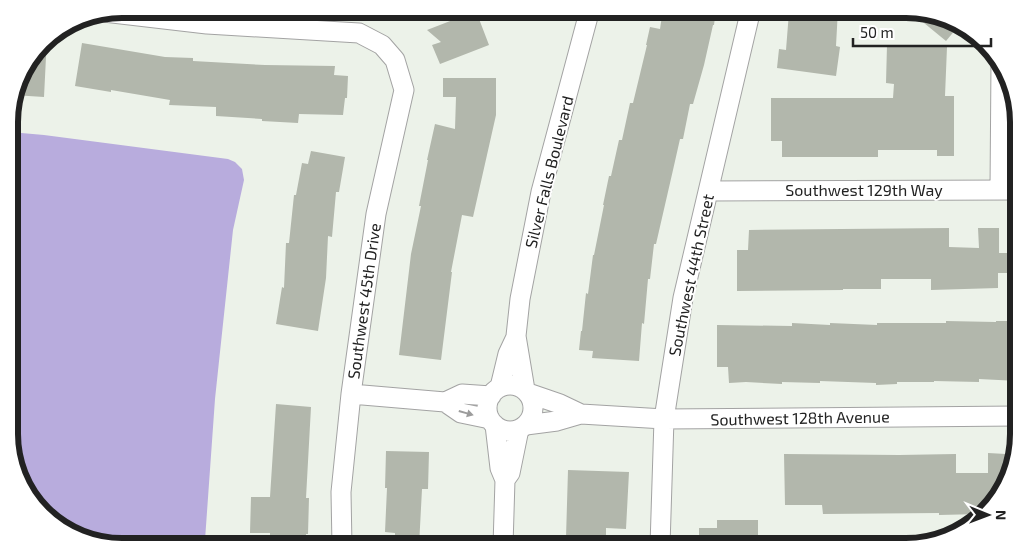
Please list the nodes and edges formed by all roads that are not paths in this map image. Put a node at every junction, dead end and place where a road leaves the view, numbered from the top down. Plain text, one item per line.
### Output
1 (156, 18) edge
2 (588, 18) edge
3 (749, 18) edge
4 (1001, 78) edge
5 (1000, 190) junction
6 (1010, 190) edge
7 (708, 191) junction
8 (516, 336) junction
9 (495, 391) junction
10 (527, 392) junction
11 (350, 394) junction
12 (445, 402) junction
13 (581, 414) junction
14 (1010, 416) edge
15 (664, 419) junction
16 (492, 422) junction
17 (522, 427) junction
18 (504, 480) junction
19 (660, 537) edge
20 (342, 538) edge
21 (503, 538) edge

1 - 11 street, Southwest 45th Drive
2 - 8 street, Silver Falls Boulevard
3 - 7 street, Southwest 44th Street
4 - 5 street
5 - 6 street, Southwest 129th Way
5 - 7 street, Southwest 129th Way
7 - 15 street, Southwest 44th Street
8 - 9 street, Silver Falls Boulevard
8 - 10 street, Silver Falls Boulevard
9 - 10 street
9 - 12 street
9 - 16 street
10 - 13 street, Southwest 128th Avenue
10 - 17 street
11 - 12 street
11 - 20 street, Southwest 45th Drive
12 -> 16 street
13 - 15 street, Southwest 128th Avenue
13 - 17 street, Southwest 128th Avenue
14 - 15 street, Southwest 128th Avenue
15 - 19 street, Southwest 44th Street
16 - 17 street
16 - 18 street
17 - 18 street
18 - 21 street

